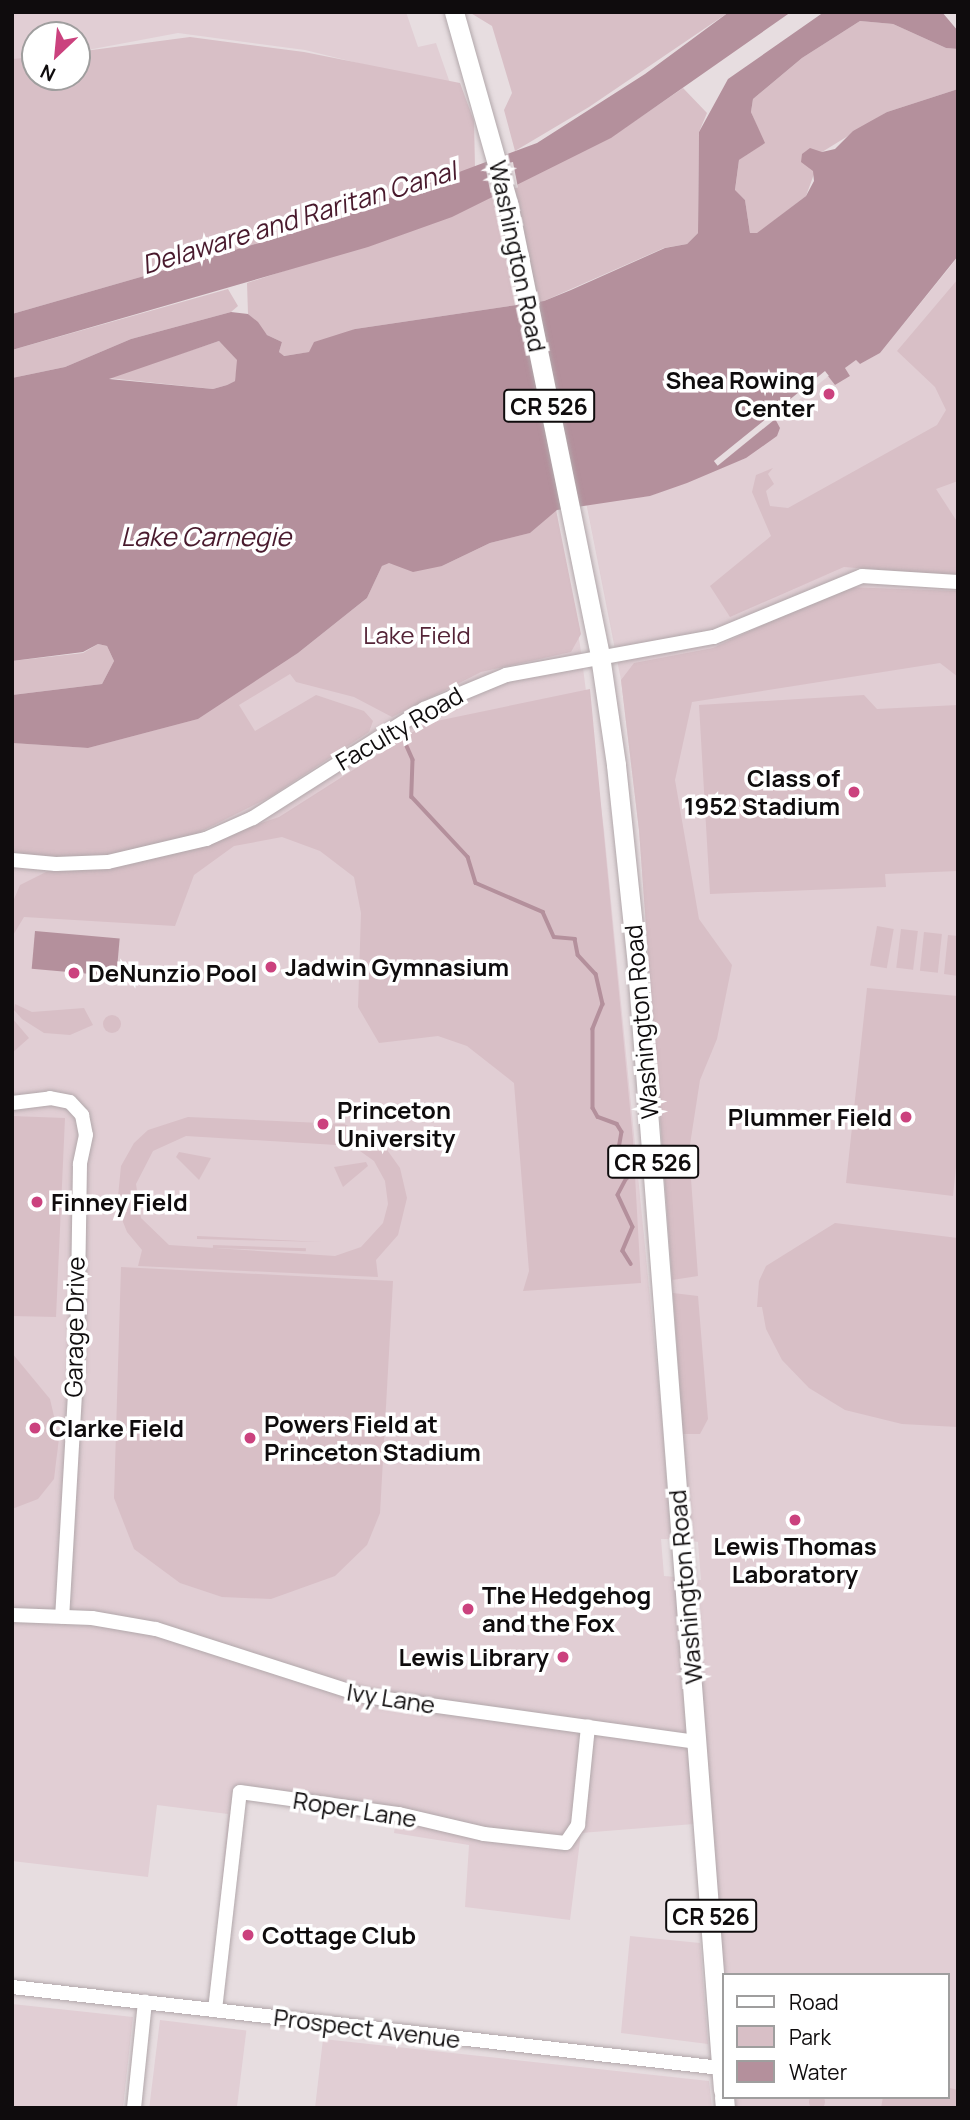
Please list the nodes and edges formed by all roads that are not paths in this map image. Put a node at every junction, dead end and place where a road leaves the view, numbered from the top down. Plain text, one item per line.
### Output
1 (454, 12) edge
2 (958, 582) edge
3 (600, 656) junction
4 (12, 860) edge
5 (12, 1103) edge
6 (12, 1615) edge
7 (62, 1617) junction
8 (588, 1727) junction
9 (698, 1742) junction
10 (12, 1987) edge
11 (145, 2003) junction
12 (215, 2010) junction
13 (721, 2068) junction
14 (722, 2079) edge
15 (134, 2108) edge

1 - 3 main road, Washington Road / CR 526
2 - 3 street, Faculty Road
3 - 4 street, Faculty Road
3 - 9 main road, Washington Road / CR 526
5 - 7 street, Garage Drive
6 - 7 street, Ivy Lane
7 - 8 street, Ivy Lane
8 - 9 street, Ivy Lane
8 - 12 street, Roper Lane
9 - 13 main road, Washington Road / CR 526
10 - 11 street, Prospect Avenue
11 - 12 street, Prospect Avenue
11 - 15 street
12 - 13 street, Prospect Avenue
13 - 14 main road, Washington Road / CR 526

